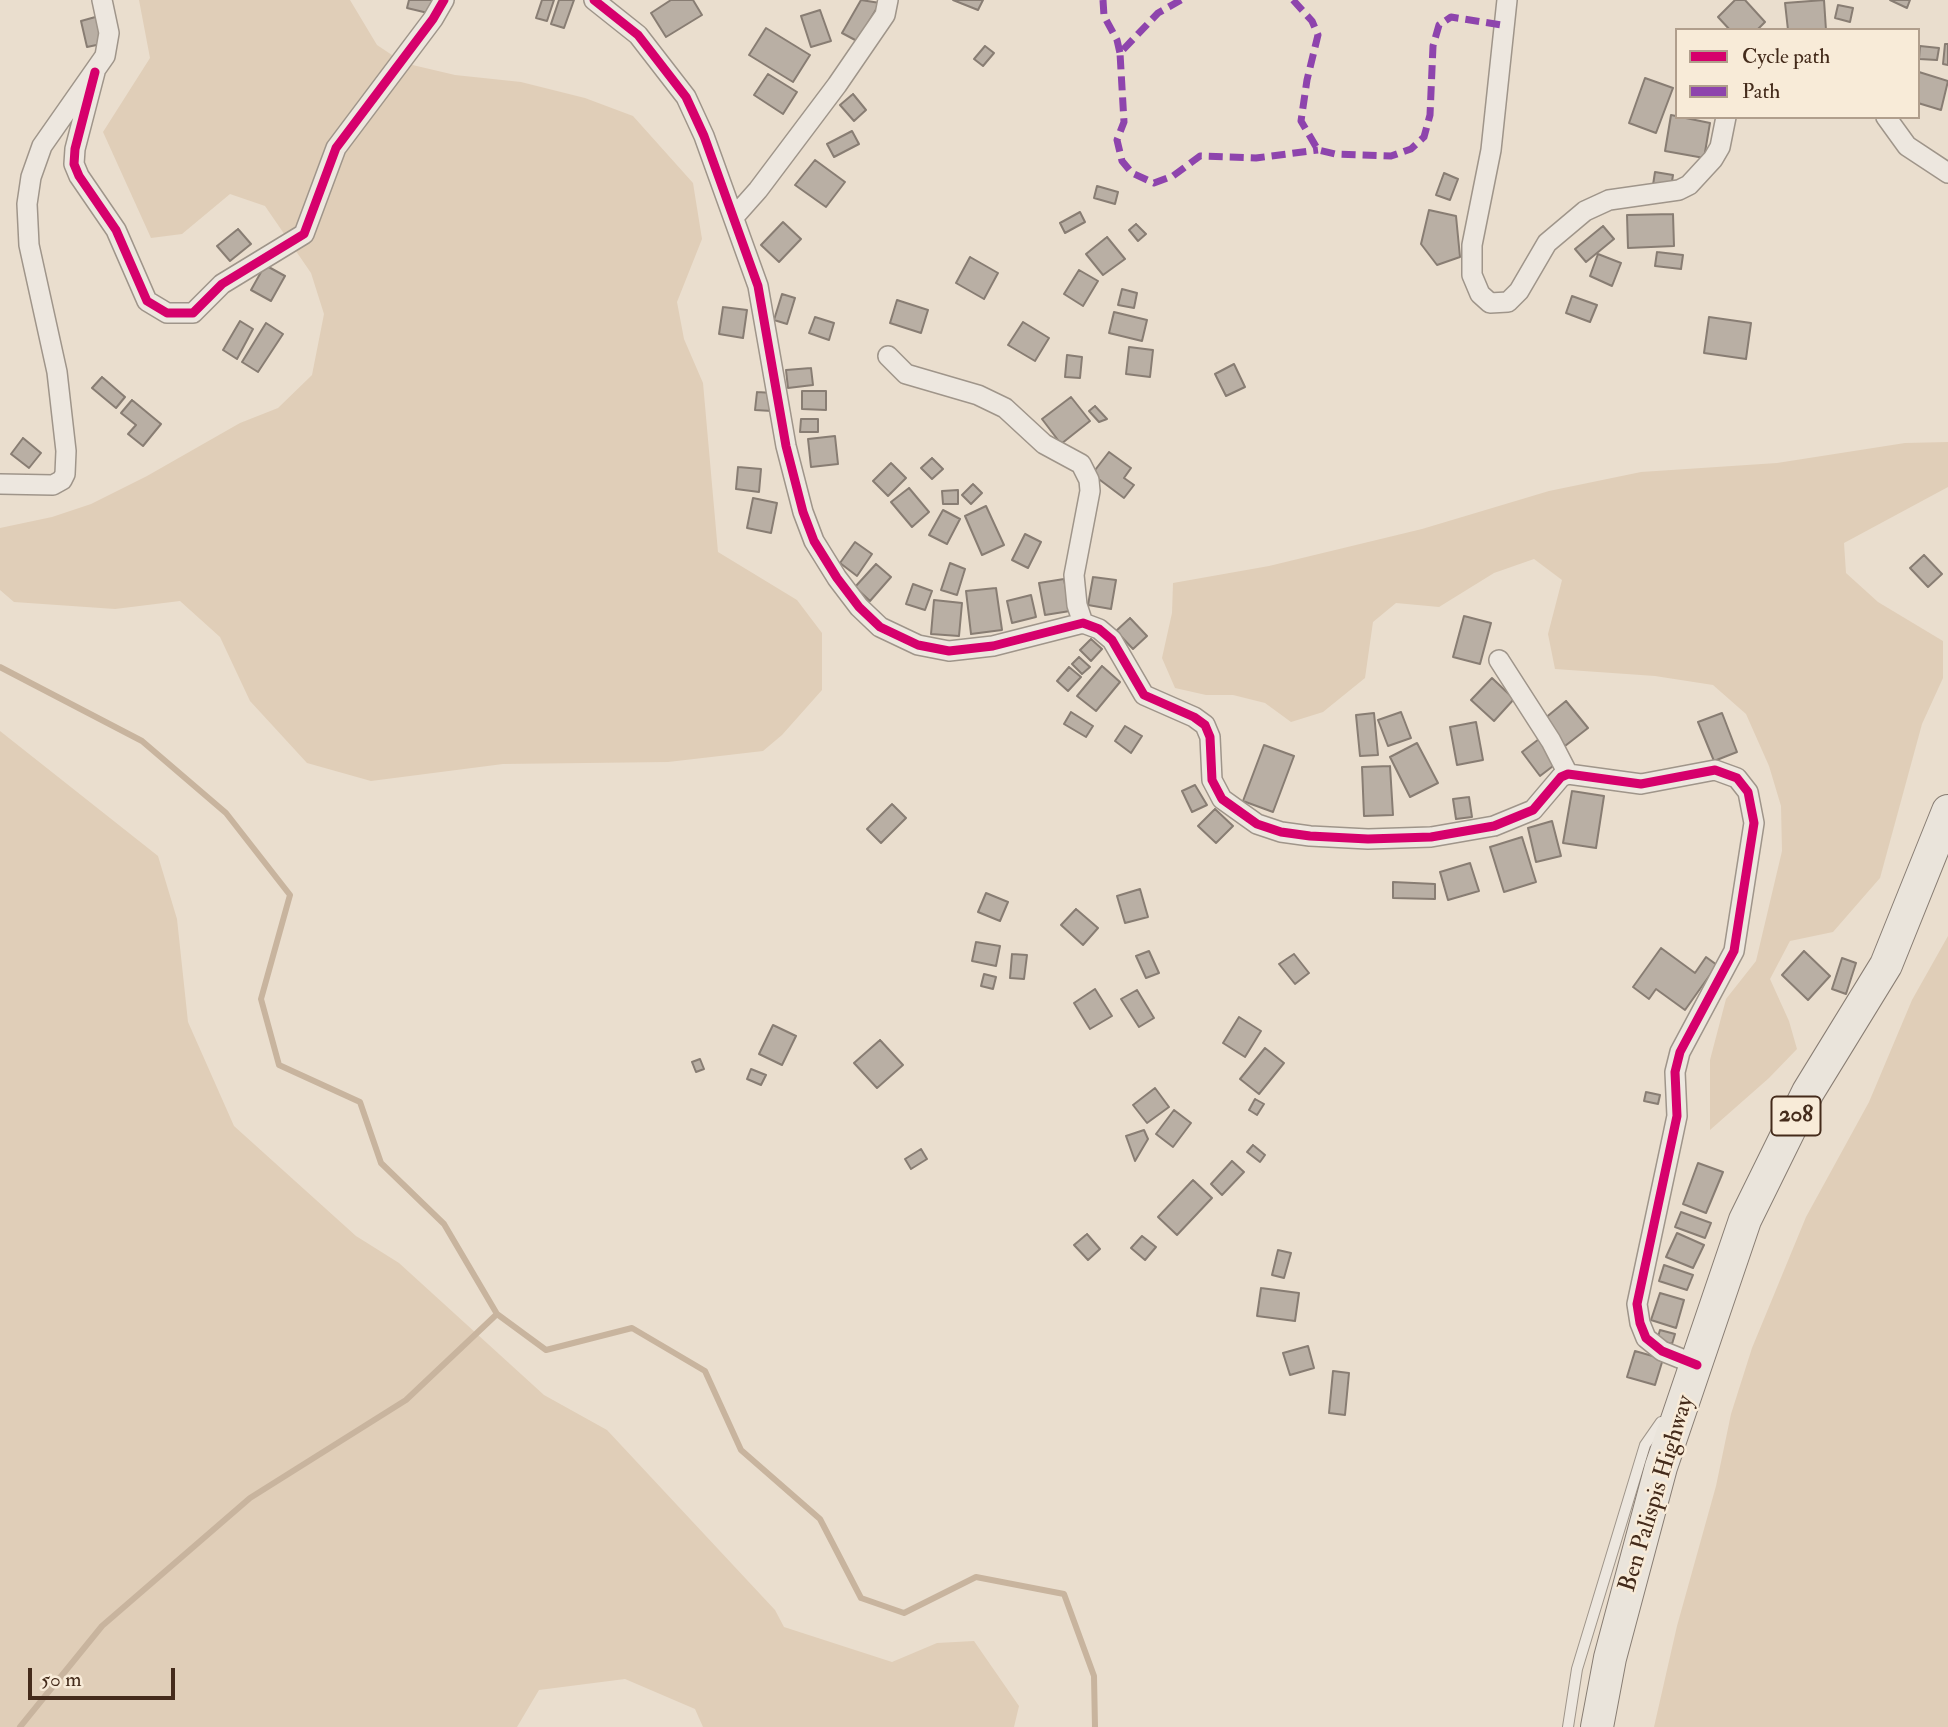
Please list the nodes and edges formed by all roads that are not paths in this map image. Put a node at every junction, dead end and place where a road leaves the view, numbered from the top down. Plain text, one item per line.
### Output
1 (444, 0) edge
2 (594, 0) edge
3 (888, 0) edge
4 (1507, 0) edge
5 (99, 4) edge
6 (95, 72) junction
7 (1726, 119) edge
8 (1887, 119) edge
9 (1948, 173) edge
10 (734, 217) junction
11 (888, 356) dead end
12 (0, 484) edge
13 (1083, 623) junction
14 (1499, 660) dead end
15 (1568, 774) junction
16 (1948, 811) edge
17 (1697, 1365) junction
18 (1676, 1424) junction
19 (1569, 1727) edge
20 (1597, 1727) edge

1 - 6 street
2 - 10 street
3 - 10 street
4 - 7 street
5 - 6 street
6 - 12 street
8 - 9 street
10 - 13 street
11 - 13 street
13 - 15 street
14 - 15 street
15 - 17 street
16 - 17 main road, Ben Palispis Highway / 208
17 - 18 main road, Ben Palispis Highway / 208
18 - 19 lane
18 - 20 main road, Ben Palispis Highway / 208

